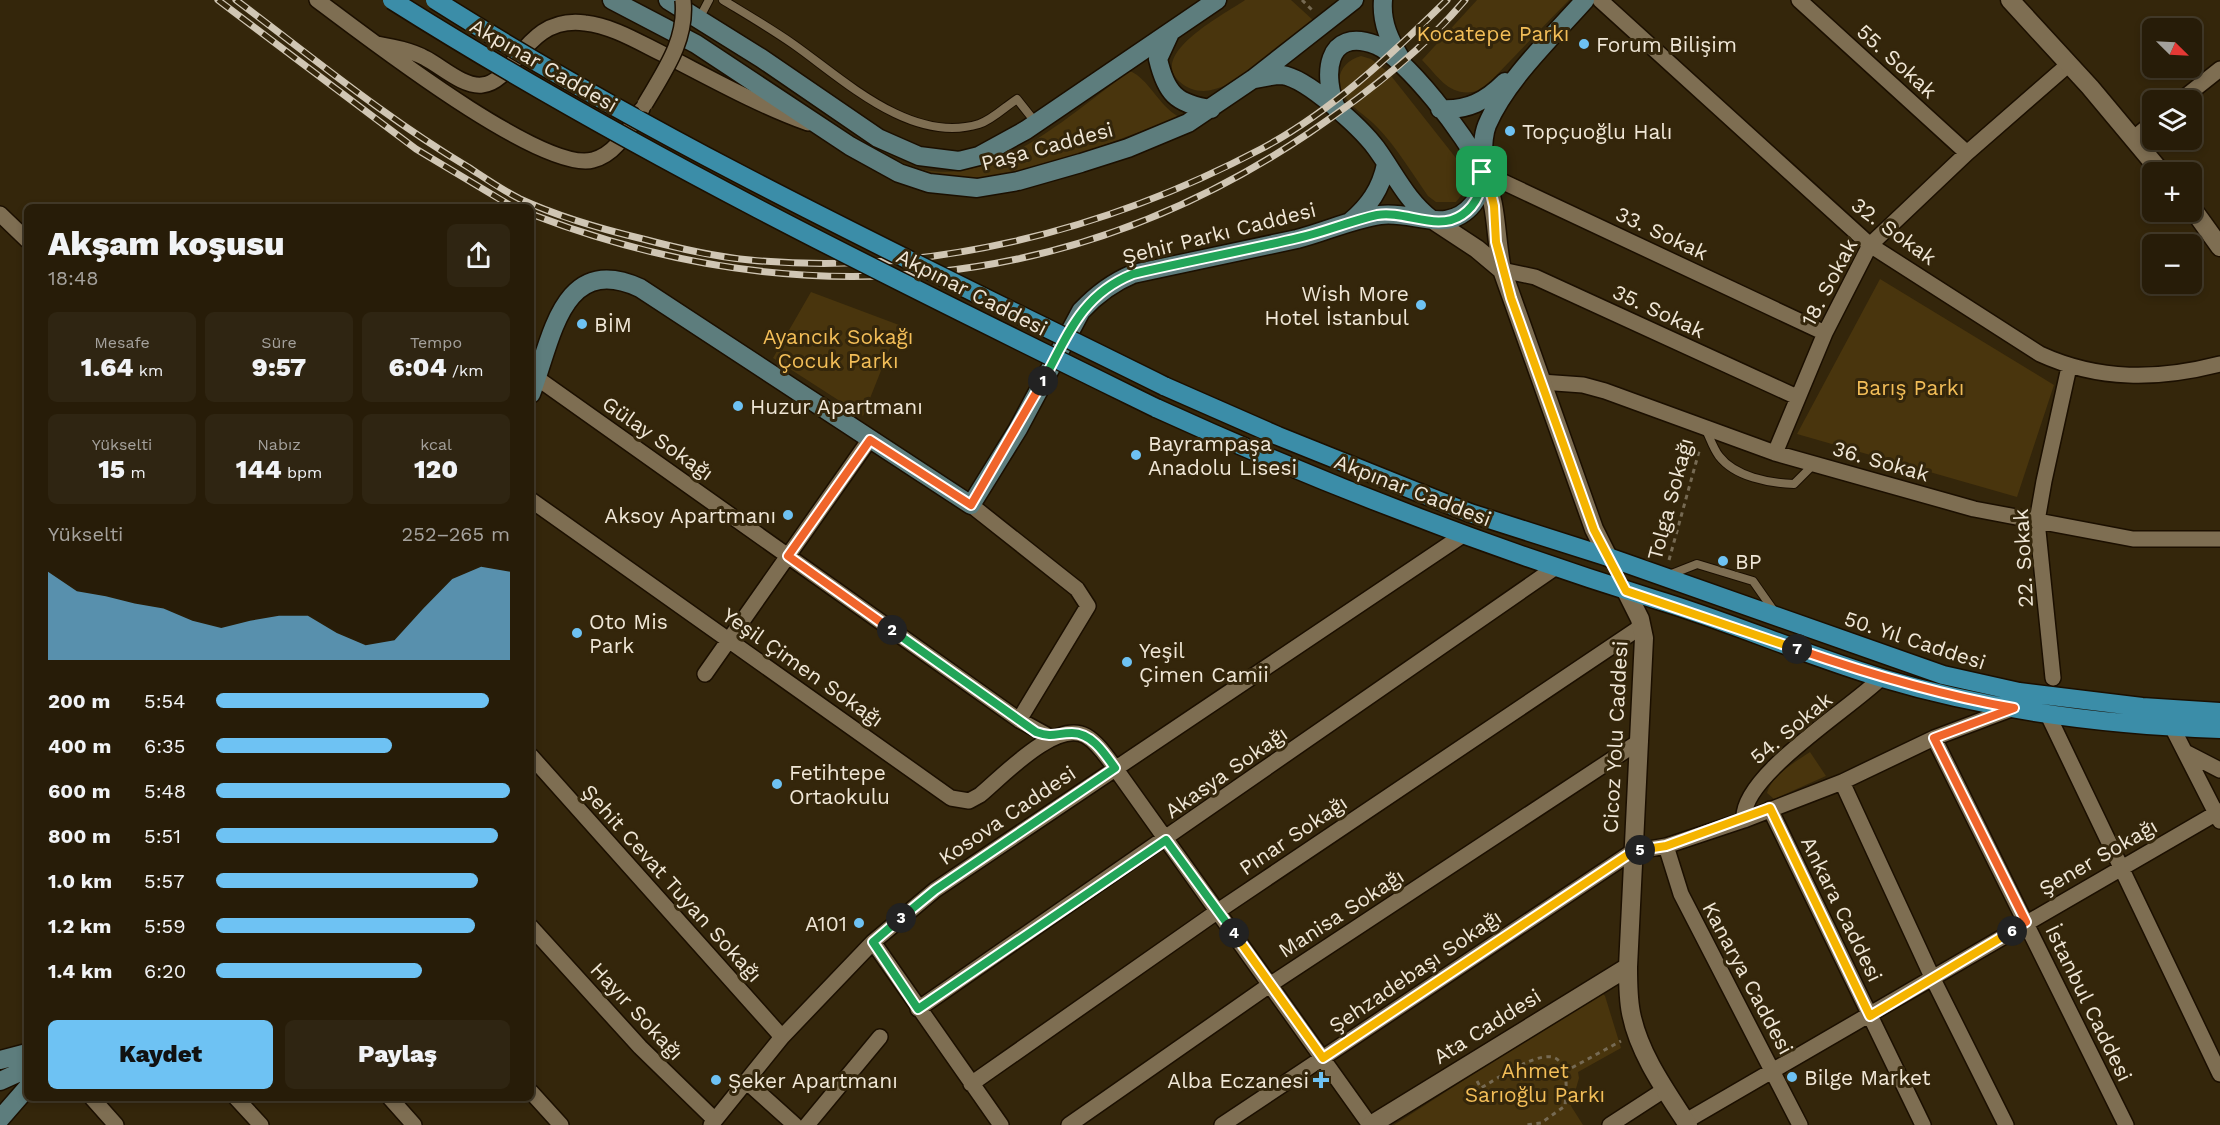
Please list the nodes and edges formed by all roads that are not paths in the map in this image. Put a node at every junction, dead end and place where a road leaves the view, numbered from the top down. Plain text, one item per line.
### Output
1 (317, 0) edge
2 (392, 0) edge
3 (435, 0) edge
4 (612, 0) edge
5 (668, 0) edge
6 (683, 0) edge
7 (709, 0) edge
8 (723, 0) edge
9 (1216, 0) edge
10 (1354, 0) edge
11 (1383, 0) edge
12 (1585, 0) edge
13 (1600, 0) edge
14 (1798, 0) edge
15 (2010, 0) edge
16 (699, 19) junction
17 (1171, 31) junction
18 (377, 44) junction
19 (1541, 49) junction
20 (2069, 64) junction
21 (2220, 69) edge
22 (1409, 73) junction
23 (1253, 79) junction
24 (2194, 90) edge
25 (1211, 109) junction
26 (1440, 109) junction
27 (1337, 110) junction
28 (1036, 123) junction
29 (824, 129) junction
30 (2142, 131) edge
31 (2133, 139) junction
32 (1967, 153) junction
33 (2153, 162) edge
34 (1386, 164) junction
35 (1482, 172) junction
36 (0, 214) edge
37 (1349, 222) junction
38 (1436, 222) junction
39 (2202, 222) edge
40 (24, 237) edge
41 (1870, 245) junction
42 (2220, 247) edge
43 (1502, 270) junction
44 (1825, 333) junction
45 (2220, 364) edge
46 (2069, 367) junction
47 (1541, 382) junction
48 (534, 386) edge
49 (1797, 397) junction
50 (1705, 429) junction
51 (870, 440) junction
52 (1775, 453) junction
53 (1814, 464) junction
54 (534, 502) edge
55 (971, 505) junction
56 (2037, 521) junction
57 (1463, 535) junction
58 (2220, 539) edge
59 (788, 556) junction
60 (1608, 557) junction
61 (1556, 567) junction
62 (1664, 578) junction
63 (1626, 591) junction
64 (1779, 617) junction
65 (1642, 626) junction
66 (729, 640) junction
67 (705, 674) dead end
68 (1881, 678) junction
69 (2053, 678) dead end
70 (2014, 708) junction
71 (2220, 712) edge
72 (2048, 715) junction
73 (1019, 720) junction
74 (2172, 727) junction
75 (2220, 729) edge
76 (1050, 737) junction
77 (1934, 738) junction
78 (1640, 741) junction
79 (2185, 752) junction
80 (534, 759) edge
81 (1115, 768) junction
82 (2220, 770) edge
83 (1842, 782) junction
84 (1770, 808) junction
85 (2219, 815) edge
86 (1744, 820) junction
87 (1166, 840) junction
88 (1666, 846) junction
89 (1632, 852) junction
90 (2121, 867) junction
91 (1218, 911) junction
92 (2026, 922) junction
93 (534, 930) edge
94 (873, 942) junction
95 (1628, 967) junction
96 (1933, 978) junction
97 (1271, 984) junction
98 (918, 1009) junction
99 (1870, 1016) junction
100 (782, 1037) junction
101 (880, 1037) dead end
102 (24, 1054) edge
103 (1323, 1058) junction
104 (0, 1060) edge
105 (24, 1067) edge
106 (1772, 1070) junction
107 (2220, 1074) edge
108 (0, 1081) edge
109 (747, 1082) junction
110 (971, 1084) junction
111 (1664, 1090) junction
112 (24, 1091) edge
113 (534, 1095) edge
114 (95, 1101) edge
115 (240, 1101) edge
116 (393, 1101) edge
117 (0, 1119) edge
118 (713, 1123) edge
119 (1687, 1123) edge
120 (116, 1125) edge
121 (261, 1125) edge
122 (414, 1125) edge
123 (561, 1125) edge
124 (795, 1125) edge
125 (807, 1125) edge
126 (1001, 1125) edge
127 (1069, 1125) edge
128 (1222, 1125) edge
129 (1371, 1125) edge
130 (1610, 1125) edge
131 (1800, 1125) edge
132 (1923, 1125) edge
133 (2006, 1125) edge
134 (2126, 1125) edge

1 - 18 street
2 - 57 main road, Akpınar Caddesi, bridge
3 - 60 main road, Akpınar Caddesi, bridge
4 - 29 main road, Paşa Caddesi
5 - 16 main road, Paşa Caddesi
6 - 18 street, bridge
7 - 16 lane
8 - 28 lane
9 - 17 main road, Paşa Caddesi
10 - 23 main road, Paşa Caddesi
11 - 22 main road
12 - 19 main road, Şehir Parkı Caddesi
13 - 41 street, 32. Sokak
14 - 32 street, 55. Sokak
15 - 20 street
16 - 28 main road, Paşa Caddesi
17 - 25 main road
17 - 28 main road, Paşa Caddesi
18 - 29 street
19 - 26 main road, Şehir Parkı Caddesi
19 - 35 main road, Şehir Parkı Caddesi
20 - 31 street
20 - 32 street, 18. Sokak
21 - 24 street
22 - 26 main road
22 - 27 main road
23 - 25 main road, Paşa Caddesi
23 - 27 main road
25 - 29 main road, Paşa Caddesi
26 - 35 main road
27 - 34 main road
30 - 31 street
31 - 33 street
32 - 41 street, 18. Sokak
34 - 37 main road, Şehir Parkı Caddesi
34 - 38 main road
35 - 38 main road, Şehir Parkı Caddesi
35 - 43 street
35 - 44 street, 33. Sokak
36 - 40 street
37 - 38 main road, Şehir Parkı Caddesi
37 - 55 main road, Şehir Parkı Caddesi
38 - 43 street
39 - 42 street
41 - 44 street, 18. Sokak
41 - 46 street, 32. Sokak
43 - 47 street
43 - 49 street, 35. Sokak
44 - 49 street, 18. Sokak
45 - 46 street, 32. Sokak
46 - 56 street, 22. Sokak
47 - 50 street, 36. Sokak
47 - 60 street
48 - 51 main road
48 - 59 street, Gülay Sokağı
49 - 52 street, 18. Sokak
50 - 52 street, 36. Sokak
50 - 53 lane
51 - 55 main road
51 - 59 street
52 - 53 street, 36. Sokak
53 - 56 street, 36. Sokak
54 - 66 street, Yeşil Çimen Sokağı
55 - 73 street
56 - 58 street, 36. Sokak
56 - 69 street, 22. Sokak
57 - 61 main road, Akpınar Caddesi
57 - 81 street, Kosova Caddesi
59 - 66 street
59 - 73 street, Gülay Sokağı
60 - 62 main road, 50. Yıl Caddesi
60 - 63 main road
61 - 63 main road, Akpınar Caddesi
61 - 87 street, Akasya Sokağı
62 - 64 main road, 50. Yıl Caddesi
62 - 64 lane
63 - 65 street, Cicoz Yolu Caddesi
63 - 68 main road, 50. Yıl Caddesi
64 - 71 main road, 50. Yıl Caddesi
65 - 78 street, Cicoz Yolu Caddesi
65 - 91 street, Pınar Sokağı
66 - 67 street
66 - 76 street, Yeşil Çimen Sokağı
68 - 70 main road, 50. Yıl Caddesi
68 - 86 street, 54. Sokak
70 - 72 main road, 50. Yıl Caddesi
70 - 77 street
72 - 74 main road, 50. Yıl Caddesi
72 - 90 street
73 - 76 street, Gülay Sokağı
74 - 75 main road, 50. Yıl Caddesi
74 - 79 street
76 - 81 street
77 - 83 street
77 - 92 street, İstanbul Caddesi
78 - 89 street, Cicoz Yolu Caddesi
78 - 97 street, Manisa Sokağı
79 - 82 street
79 - 85 street
80 - 100 street, Şehit Cevat Tuyan Sokağı
81 - 87 street
81 - 94 street, Kosova Caddesi
83 - 84 street
83 - 96 street
84 - 86 street
84 - 99 street, Ankara Caddesi
85 - 90 street, Şener Sokağı
86 - 88 street
87 - 91 street
87 - 98 street, Akasya Sokağı
88 - 89 street
88 - 106 street, Kanarya Caddesi
89 - 95 street, Cicoz Yolu Caddesi
89 - 103 street, Şehzadebaşı Sokağı
90 - 92 street, Şener Sokağı
90 - 107 street
91 - 97 street
91 - 110 street, Pınar Sokağı
92 - 96 street, Şener Sokağı
92 - 134 street, İstanbul Caddesi
93 - 118 street, Hayır Sokağı
94 - 98 street
94 - 100 street, Kosova Caddesi
95 - 111 street, Cicoz Yolu Caddesi
95 - 129 street, Ata Caddesi
96 - 99 street, Şener Sokağı
96 - 133 street
97 - 103 street
97 - 127 street, Manisa Sokağı
98 - 110 street
99 - 106 street, Şener Sokağı
99 - 132 street, Ankara Caddesi
100 - 109 street, Kosova Caddesi
101 - 125 street
102 - 104 main road
103 - 128 street, Şehzadebaşı Sokağı
103 - 129 street
105 - 108 main road
106 - 119 street, Şener Sokağı
106 - 131 street, Kanarya Caddesi
109 - 118 street, Kosova Caddesi
109 - 124 street
110 - 126 street
111 - 119 street, Cicoz Yolu Caddesi
111 - 130 street
112 - 117 main road
113 - 123 street
114 - 120 street
115 - 121 street
116 - 122 street

